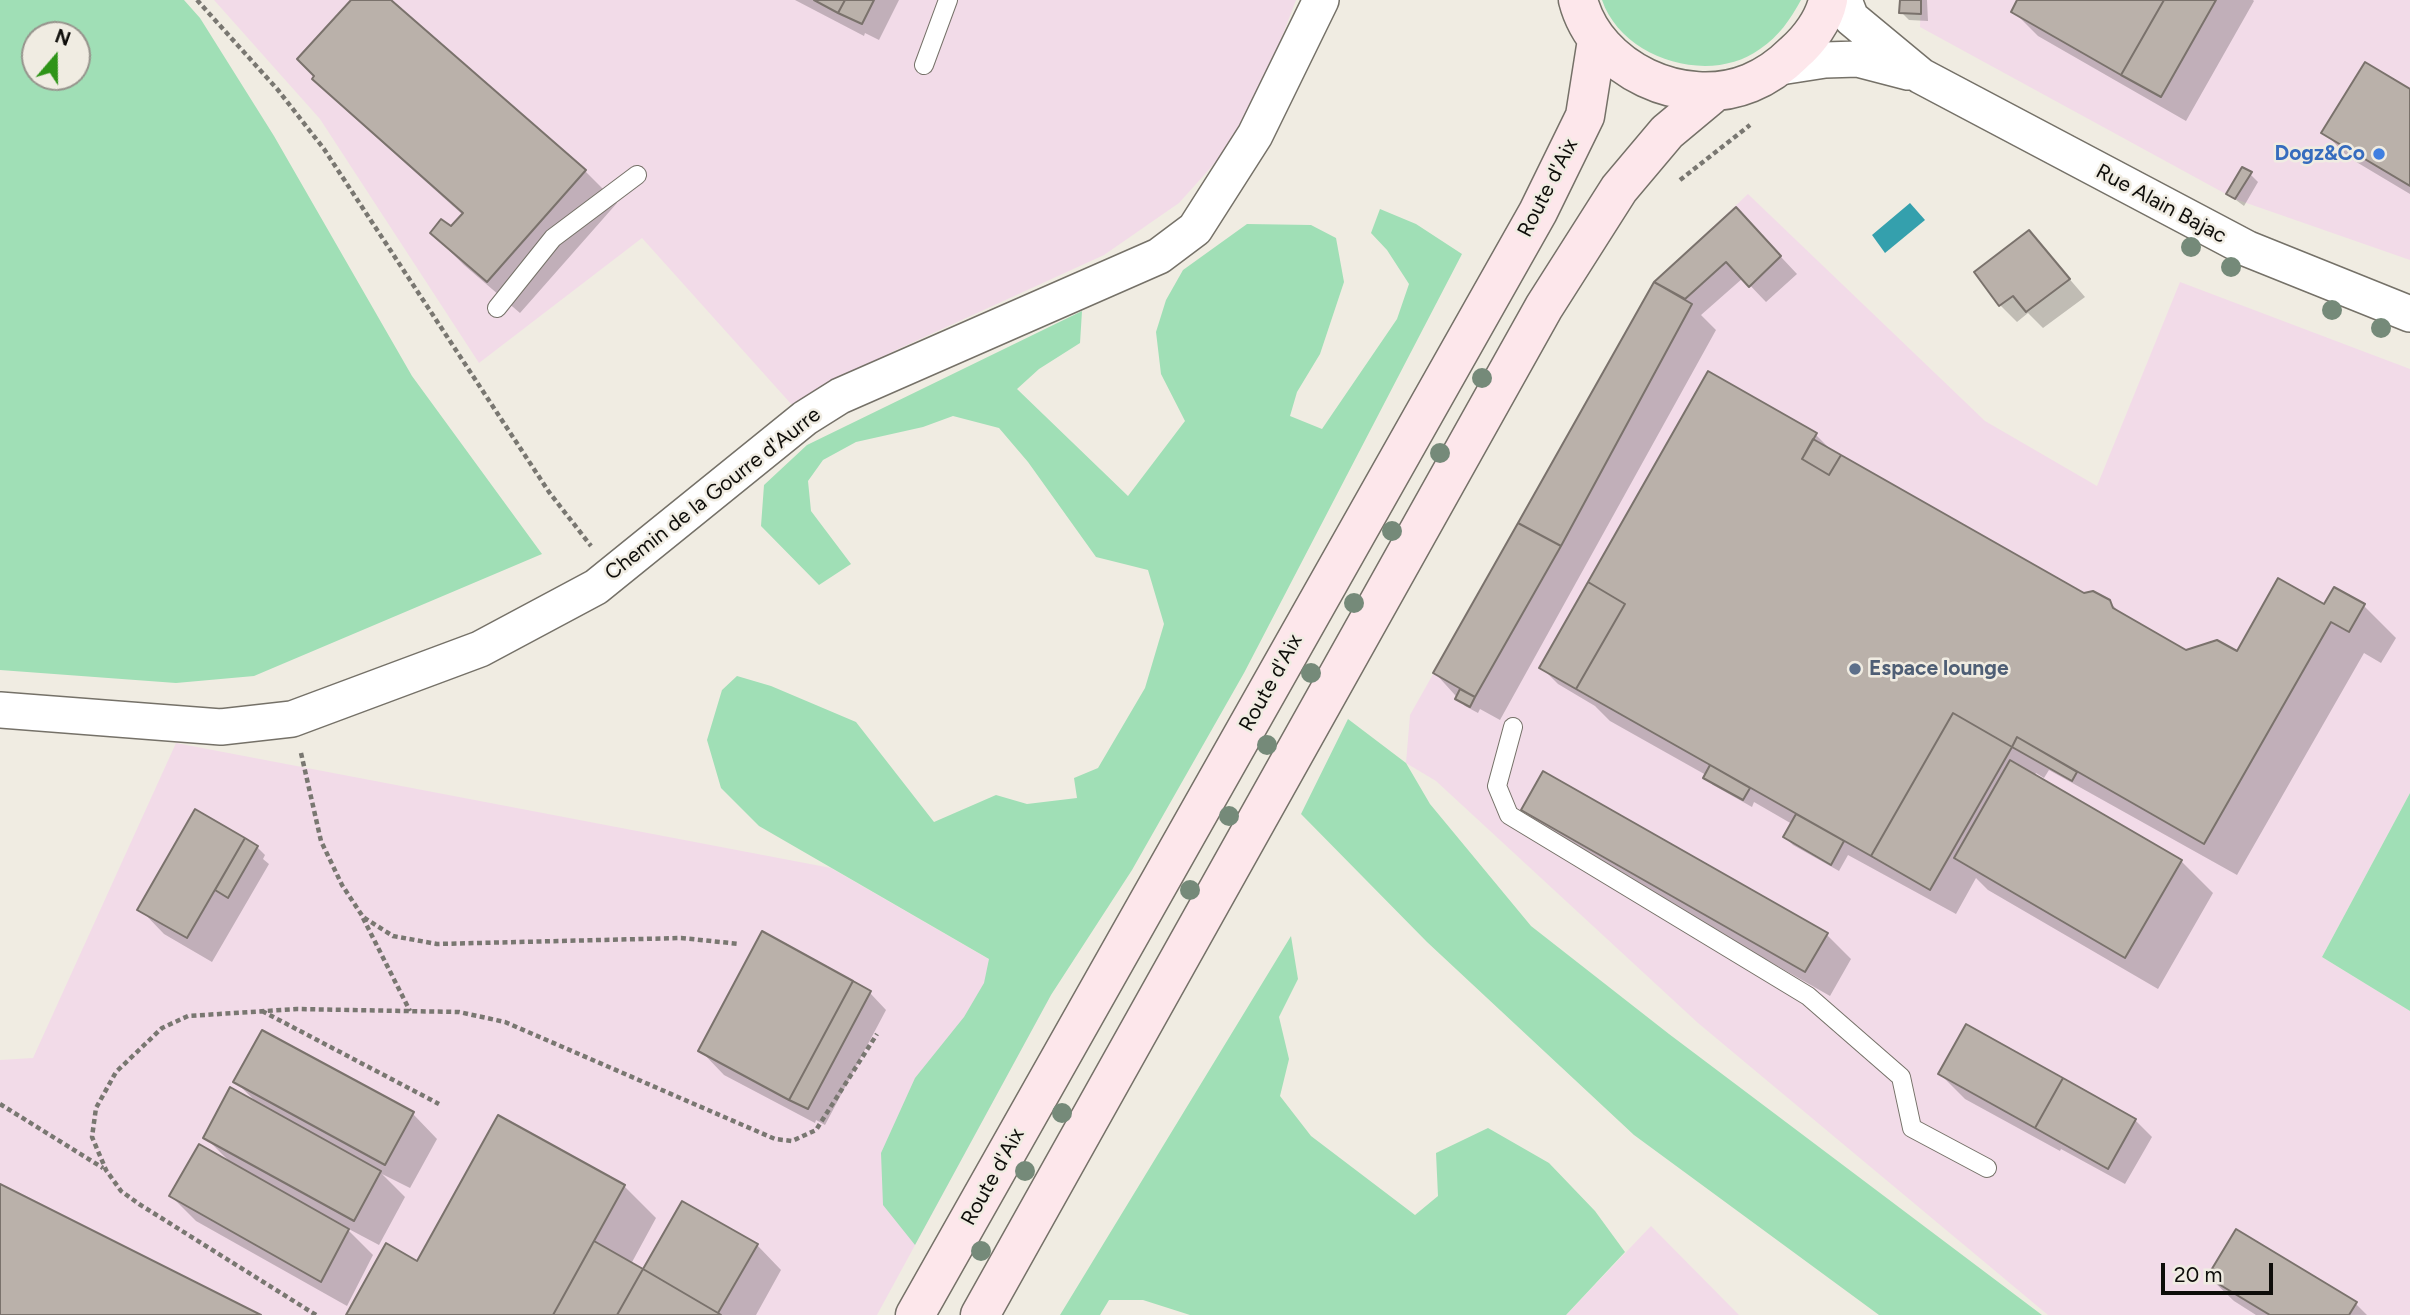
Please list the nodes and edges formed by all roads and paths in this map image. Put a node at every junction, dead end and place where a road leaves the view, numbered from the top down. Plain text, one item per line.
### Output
1 (197, 0) edge
2 (948, 0) edge
3 (1321, 0) edge
4 (1578, 0) edge
5 (1828, 0) edge
6 (1844, 0) edge
7 (1597, 40) junction
8 (924, 65) dead end
9 (1780, 67) junction
10 (1921, 76) junction
11 (1715, 92) junction
12 (1757, 120) dead end
13 (637, 175) dead end
14 (1673, 185) dead end
15 (497, 308) dead end
16 (2410, 314) edge
17 (622, 566) junction
18 (0, 710) edge
19 (292, 719) junction
20 (1513, 727) dead end
21 (363, 917) junction
22 (740, 944) dead end
23 (261, 1011) junction
24 (410, 1011) junction
25 (877, 1034) dead end
26 (0, 1104) edge
27 (439, 1104) dead end
28 (1987, 1168) dead end
29 (106, 1170) junction
30 (316, 1315) edge
31 (915, 1315) edge
32 (980, 1315) edge

1 - 17 path
2 - 8 lane
3 - 17 street, Chemin de la Gourre d'Aurre
4 - 7 main road
5 - 9 main road
6 - 10 street
7 - 11 main road
7 - 31 main road, Route d'Aix
9 - 10 street
9 - 11 main road
10 - 16 street, Rue Alain Bajac
11 - 32 main road
12 - 14 path
13 - 15 lane
17 - 19 street, Chemin de la Gourre d'Aurre
18 - 19 street, Chemin de la Gourre d'Aurre
19 - 21 path
20 - 28 lane
21 - 22 path
21 - 24 path
23 - 24 path
23 - 27 path
23 - 29 path
24 - 25 path
26 - 29 path
29 - 30 path

